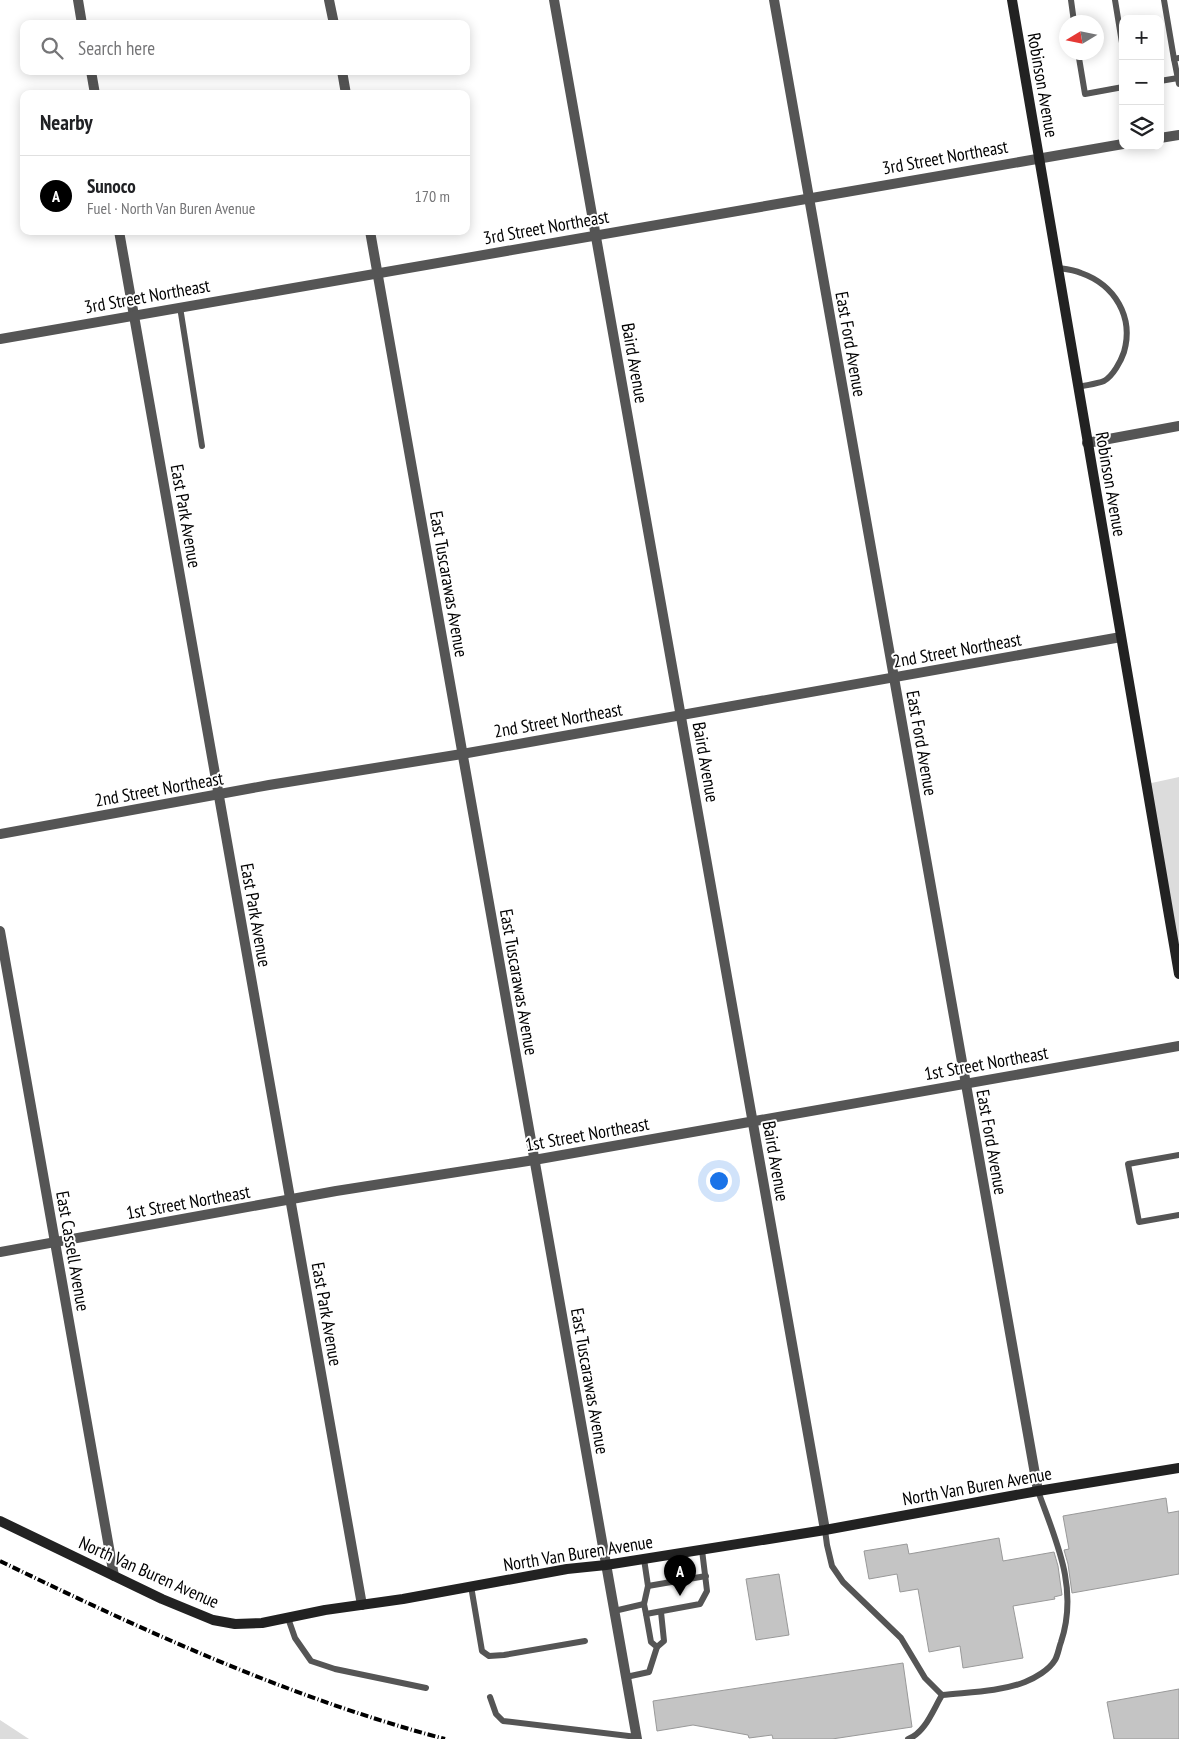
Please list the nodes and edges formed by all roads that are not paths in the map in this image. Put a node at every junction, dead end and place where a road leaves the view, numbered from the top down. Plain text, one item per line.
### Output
1 (78, 0) edge
2 (330, 0) edge
3 (554, 0) edge
4 (774, 0) edge
5 (1012, 0) edge
6 (1070, 0) edge
7 (1115, 0) edge
8 (1164, 0) edge
9 (1073, 15) edge
10 (81, 20) edge
11 (333, 20) edge
12 (1119, 24) edge
13 (1177, 58) edge
14 (1079, 60) edge
15 (92, 75) edge
16 (343, 75) edge
17 (1164, 81) edge
18 (1178, 81) edge
19 (1119, 89) edge
20 (94, 90) edge
21 (345, 90) edge
22 (1179, 135) edge
23 (1164, 137) edge
24 (1119, 145) edge
25 (1039, 157) junction
26 (809, 198) junction
27 (120, 235) edge
28 (371, 235) edge
29 (596, 235) junction
30 (1058, 268) junction
31 (378, 273) junction
32 (180, 307) junction
33 (134, 315) junction
34 (0, 339) edge
35 (1078, 387) junction
36 (1179, 426) edge
37 (1087, 443) junction
38 (202, 446) dead end
39 (1121, 637) junction
40 (894, 677) junction
41 (681, 714) junction
42 (462, 754) junction
43 (218, 794) junction
44 (0, 834) edge
45 (0, 931) edge
46 (1179, 974) edge
47 (1179, 1046) edge
48 (966, 1083) junction
49 (753, 1120) junction
50 (1179, 1155) edge
51 (534, 1160) junction
52 (290, 1200) junction
53 (1179, 1215) edge
54 (55, 1242) junction
55 (0, 1252) edge
56 (1179, 1468) edge
57 (1038, 1491) junction
58 (0, 1520) edge
59 (825, 1530) junction
60 (702, 1550) junction
61 (644, 1559) junction
62 (606, 1565) junction
63 (114, 1576) junction
64 (706, 1576) junction
65 (471, 1586) junction
66 (648, 1586) junction
67 (644, 1604) junction
68 (362, 1605) junction
69 (614, 1611) junction
70 (660, 1612) junction
71 (646, 1614) junction
72 (288, 1618) junction
73 (584, 1641) dead end
74 (657, 1647) junction
75 (626, 1677) junction
76 (426, 1688) dead end
77 (942, 1695) junction
78 (490, 1697) dead end
79 (637, 1738) edge
80 (908, 1739) edge

1 - 10 street
2 - 11 street
3 - 29 street, Baird Avenue
4 - 26 street, East Ford Avenue
5 - 25 street, Robinson Avenue
6 - 9 lane
7 - 12 lane
8 - 13 lane
13 - 18 lane
14 - 19 lane
15 - 20 street
16 - 21 street
17 - 18 lane
22 - 23 street
24 - 25 street, 3rd Street Northeast
25 - 26 street, 3rd Street Northeast
25 - 30 street, Robinson Avenue
26 - 29 street, 3rd Street Northeast
26 - 40 street, East Ford Avenue
27 - 33 street, East Park Avenue
28 - 31 street, East Tuscarawas Avenue
29 - 31 street, 3rd Street Northeast
29 - 41 street, Baird Avenue
30 - 35 street, Robinson Avenue
30 - 35 lane
31 - 32 street, 3rd Street Northeast
31 - 42 street, East Tuscarawas Avenue
32 - 33 street, 3rd Street Northeast
32 - 38 lane
33 - 34 street, 3rd Street Northeast
33 - 43 street, East Park Avenue
35 - 37 street, Robinson Avenue
36 - 37 street
37 - 39 street, Robinson Avenue
39 - 40 street, 2nd Street Northeast
39 - 46 street, Robinson Avenue
40 - 41 street, 2nd Street Northeast
40 - 48 street, East Ford Avenue
41 - 42 street, 2nd Street Northeast
41 - 49 street, Baird Avenue
42 - 43 street, 2nd Street Northeast
42 - 51 street, East Tuscarawas Avenue
43 - 44 street, 2nd Street Northeast
43 - 52 street, East Park Avenue
45 - 54 street, East Cassell Avenue
47 - 48 street, 1st Street Northeast
48 - 49 street, 1st Street Northeast
48 - 57 street, East Ford Avenue
49 - 51 street, 1st Street Northeast
49 - 59 street, Baird Avenue
50 - 53 lane
51 - 52 street, 1st Street Northeast
51 - 62 street, East Tuscarawas Avenue
52 - 54 street, 1st Street Northeast
52 - 68 street, East Park Avenue
54 - 55 street, 1st Street Northeast
54 - 63 street, East Cassell Avenue
56 - 57 street, North Van Buren Avenue
57 - 59 street, North Van Buren Avenue
57 - 77 lane
58 - 63 street, North Van Buren Avenue
59 - 60 street, North Van Buren Avenue
59 - 77 lane
60 - 61 street, North Van Buren Avenue
60 - 64 lane
61 - 62 street, North Van Buren Avenue
61 - 66 lane
62 - 65 street, North Van Buren Avenue
62 - 69 street, East Tuscarawas Avenue
63 - 72 street, North Van Buren Avenue
64 - 66 lane
64 - 70 lane
65 - 68 street, North Van Buren Avenue
65 - 73 lane
66 - 67 lane
67 - 69 lane
67 - 71 lane
68 - 72 street, North Van Buren Avenue
69 - 75 street, East Tuscarawas Avenue
70 - 71 lane
70 - 74 lane
71 - 74 lane
72 - 76 lane
74 - 75 lane
75 - 79 street, East Tuscarawas Avenue
77 - 80 lane
78 - 79 lane

